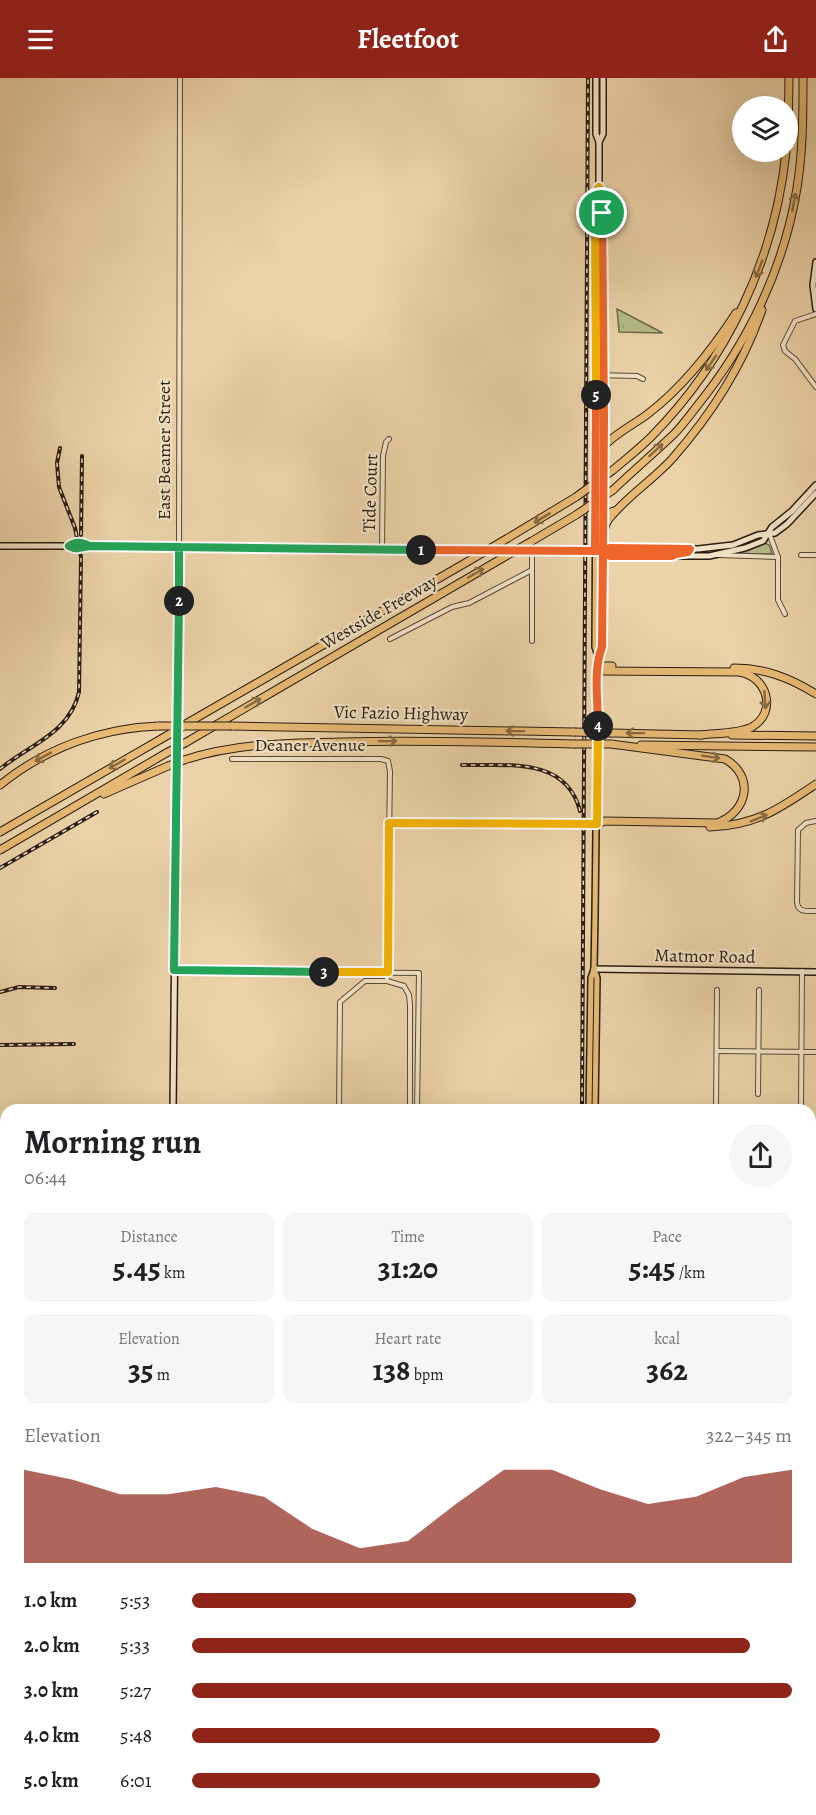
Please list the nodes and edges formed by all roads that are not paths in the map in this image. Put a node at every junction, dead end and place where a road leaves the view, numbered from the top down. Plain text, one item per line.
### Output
1 (180, 78) edge
2 (596, 78) edge
3 (603, 78) edge
4 (789, 78) edge
5 (803, 78) edge
6 (789, 96) edge
7 (599, 142) junction
8 (784, 162) edge
9 (599, 187) junction
10 (779, 259) junction
11 (816, 262) edge
12 (749, 293) junction
13 (816, 309) edge
14 (816, 314) edge
15 (596, 375) junction
16 (604, 375) junction
17 (643, 379) dead end
18 (816, 387) edge
19 (389, 439) dead end
20 (604, 445) junction
21 (596, 461) junction
22 (596, 474) junction
23 (816, 485) edge
24 (816, 492) edge
25 (619, 509) junction
26 (603, 515) junction
27 (769, 533) junction
28 (603, 536) junction
29 (0, 546) edge
30 (179, 547) junction
31 (679, 548) junction
32 (382, 549) junction
33 (690, 549) junction
34 (595, 551) junction
35 (603, 551) junction
36 (532, 552) junction
37 (717, 555) junction
38 (801, 555) dead end
39 (816, 555) edge
40 (659, 556) junction
41 (672, 556) junction
42 (778, 557) junction
43 (532, 570) junction
44 (595, 610) junction
45 (785, 614) dead end
46 (602, 631) junction
47 (390, 639) dead end
48 (532, 641) dead end
49 (598, 656) junction
50 (598, 668) junction
51 (816, 694) edge
52 (700, 735) junction
53 (816, 736) edge
54 (611, 744) junction
55 (816, 747) edge
56 (232, 759) dead end
57 (816, 784) edge
58 (0, 785) edge
59 (71, 808) junction
60 (816, 821) edge
61 (389, 823) junction
62 (597, 824) junction
63 (0, 832) edge
64 (0, 850) edge
65 (816, 911) edge
66 (594, 969) junction
67 (174, 970) junction
68 (388, 972) junction
69 (802, 972) junction
70 (816, 972) edge
71 (387, 981) junction
72 (717, 990) dead end
73 (759, 990) dead end
74 (717, 1051) junction
75 (758, 1052) junction
76 (801, 1052) junction
77 (816, 1052) edge
78 (410, 1066) junction
79 (418, 1066) junction
80 (758, 1094) dead end
81 (173, 1104) edge
82 (339, 1104) edge
83 (410, 1104) edge
84 (417, 1104) edge
85 (589, 1104) edge
86 (596, 1104) edge
87 (716, 1104) edge
88 (801, 1104) edge

1 - 30 street, East Beamer Street
2 - 7 street
3 - 7 street
4 - 6 highway
10 -> 5 highway, Westside Freeway
7 - 9 street
8 -> 12 highway, Westside Freeway
9 - 15 street
9 - 16 street
10 - 25 highway
59 -> 10 highway, Westside Freeway, bridge
11 - 13 street
12 - 20 highway
12 -> 63 highway, Westside Freeway, bridge
14 - 18 street
15 - 16 street
15 - 21 street
16 - 17 street
16 - 20 street
19 - 32 street, Tide Court
20 - 21 highway
20 - 26 main road
21 - 22 main road
22 - 26 highway
22 - 34 main road
23 - 27 street
24 - 27 street
25 - 26 highway
25 - 28 highway
26 - 28 main road
27 - 33 street
27 - 37 street
27 - 42 street
28 - 35 main road
29 - 30 street
30 - 32 street
30 - 67 street, East Beamer Street
31 - 33 street
31 - 35 street
31 - 40 street
32 - 36 street
33 - 41 street
34 - 35 street
34 - 36 street
34 - 44 main road
35 - 40 street
35 - 46 main road
36 - 43 street
37 - 41 street
37 - 42 street
38 - 39 street
40 - 41 street
42 - 45 street
43 - 47 street
43 - 48 street
44 - 46 main road
44 - 49 main road
46 - 49 main road
49 - 50 main road
50 - 51 highway
50 -> 52 highway
50 - 62 main road
52 - 53 highway, Vic Fazio Highway
52 -> 58 highway, Vic Fazio Highway, bridge
54 - 55 highway, Vic Fazio Highway
59 -> 54 highway, Vic Fazio Highway, bridge
54 -> 62 highway
56 - 61 street, Deaner Avenue
62 -> 57 highway
59 - 64 highway, Westside Freeway
60 - 65 street
61 - 62 street
61 - 68 street
62 - 66 main road
66 - 69 street, Matmor Road
66 - 85 main road
66 - 86 main road
67 - 68 street
67 - 81 street, East Beamer Street
68 - 71 street
68 - 79 street
69 - 70 street, Matmor Road
69 - 76 street
71 - 78 street
71 - 82 street
72 - 74 street
73 - 75 street
74 - 75 street
74 - 87 street
75 - 76 street
75 - 80 street
76 - 77 street
76 - 88 street
78 - 79 street
78 - 83 street
79 - 84 street

